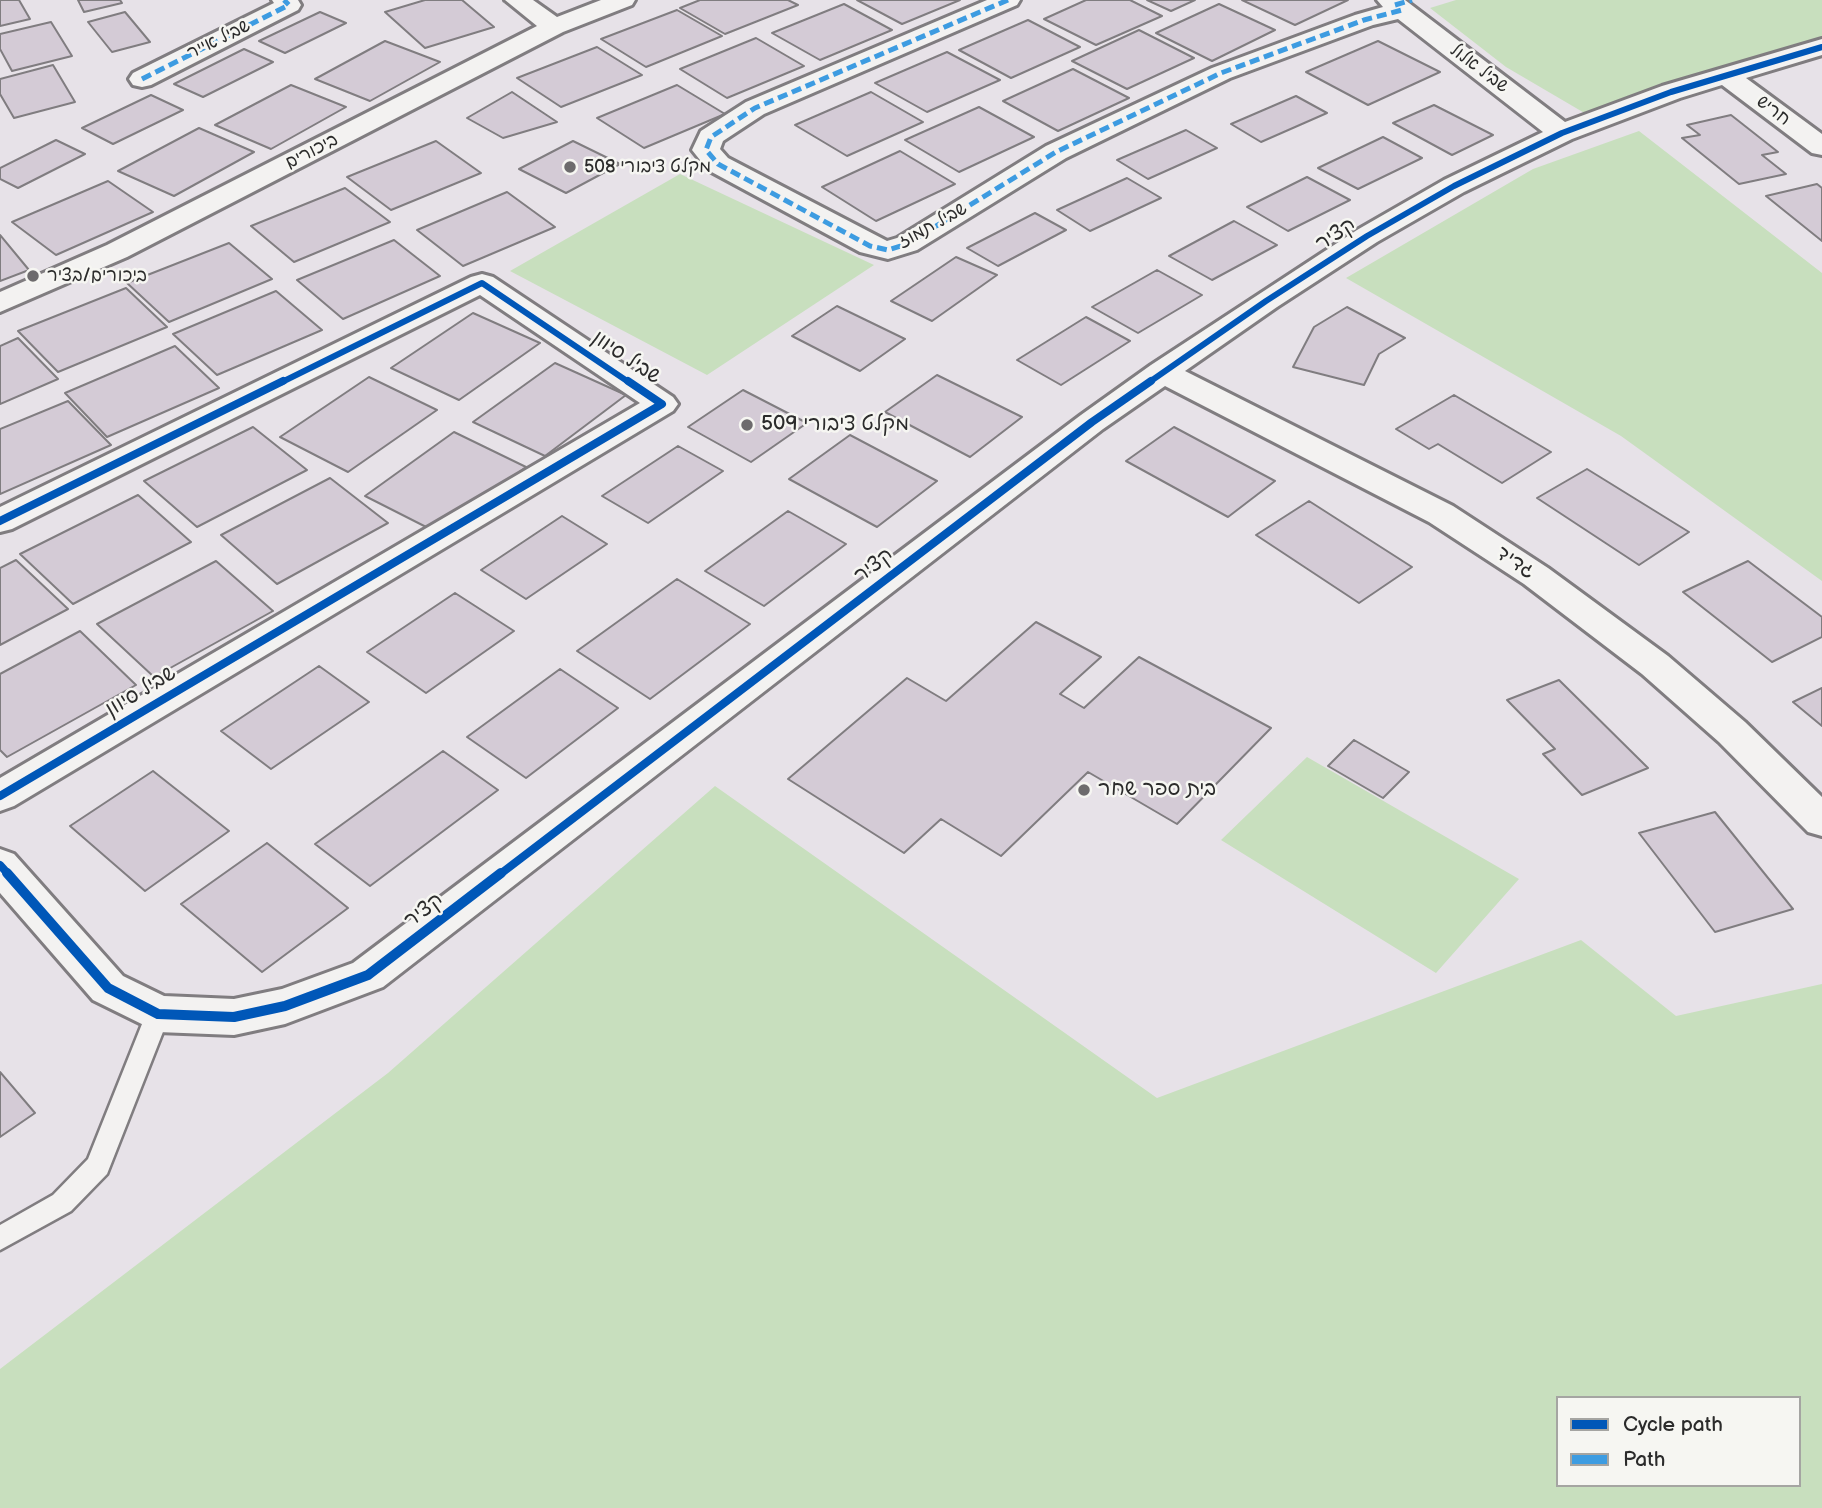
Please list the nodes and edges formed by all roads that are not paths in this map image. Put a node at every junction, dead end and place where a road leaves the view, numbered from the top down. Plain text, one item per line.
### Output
1 (284, 0) edge
2 (517, 0) edge
3 (623, 0) edge
4 (1008, 0) edge
5 (1399, 4) edge
6 (554, 27) junction
7 (1822, 47) edge
8 (1725, 75) junction
9 (142, 79) dead end
10 (1562, 134) junction
11 (1822, 147) edge
12 (0, 303) edge
13 (1162, 372) junction
14 (0, 521) edge
15 (0, 796) edge
16 (1822, 821) edge
17 (0, 864) edge
18 (158, 1014) junction
19 (0, 1238) edge

1 - 9 street, שביל אייר
2 - 6 street
3 - 6 street, ביכורים
4 - 5 street, שביל תמוז
5 - 10 street, שביל אלול
6 - 12 street, ביכורים
7 - 8 street, קציר
8 - 10 street, קציר
8 - 11 street, חריש
10 - 13 street, קציר
13 - 16 street, גדיד
13 - 18 street, קציר
14 - 15 street, שביל סיוון
17 - 18 street, קציר
18 - 19 lane

